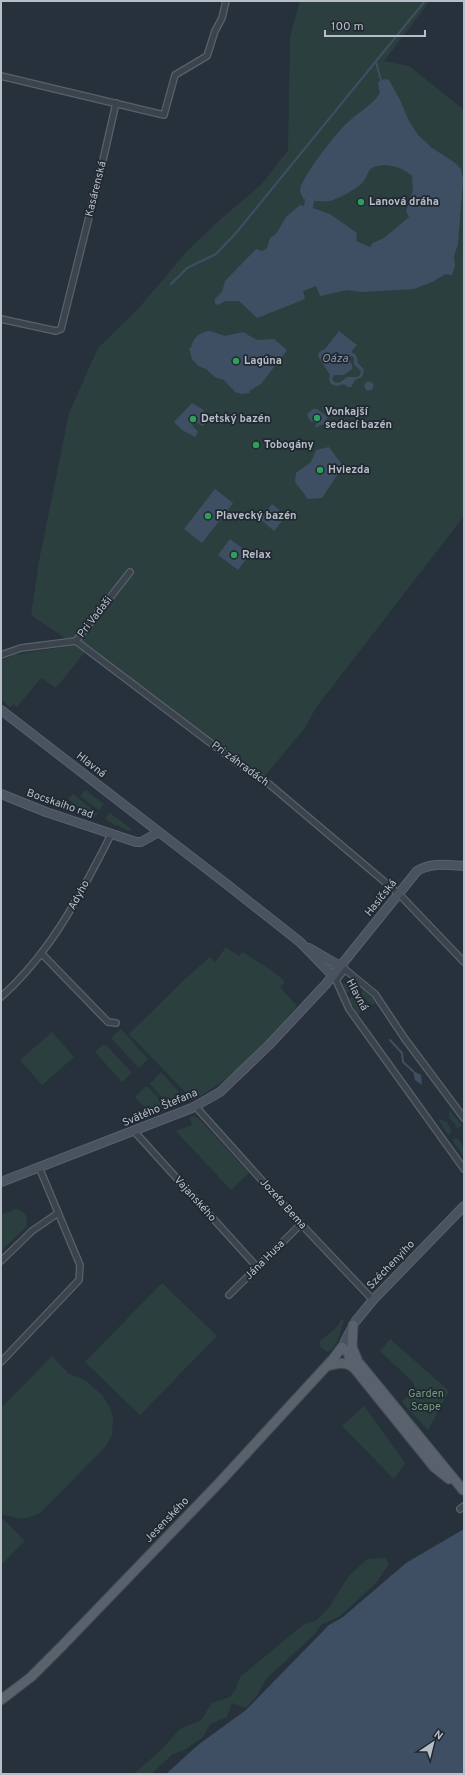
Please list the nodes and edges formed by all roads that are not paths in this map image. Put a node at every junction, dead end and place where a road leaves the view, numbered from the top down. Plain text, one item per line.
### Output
1 (226, 1) edge
2 (1, 76) edge
3 (116, 103) junction
4 (1, 318) edge
5 (130, 572) dead end
6 (76, 641) junction
7 (2, 655) edge
8 (1, 706) edge
9 (1, 710) edge
10 (10, 716) junction
11 (1, 794) edge
12 (159, 832) junction
13 (111, 834) junction
14 (464, 866) edge
15 (399, 894) junction
16 (300, 942) junction
17 (42, 954) junction
18 (464, 962) edge
19 (343, 967) junction
20 (335, 978) junction
21 (1, 997) edge
22 (116, 1023) dead end
23 (196, 1107) junction
24 (464, 1118) edge
25 (134, 1131) junction
26 (39, 1167) junction
27 (464, 1169) edge
28 (1, 1182) edge
29 (464, 1206) edge
30 (58, 1213) junction
31 (301, 1224) junction
32 (1, 1261) edge
33 (257, 1267) junction
34 (229, 1296) dead end
35 (372, 1300) junction
36 (353, 1326) junction
37 (345, 1350) junction
38 (1, 1362) edge
39 (327, 1366) junction
40 (357, 1366) junction
41 (464, 1491) edge
42 (1, 1700) edge

1 - 3 street
2 - 3 street
3 - 4 street, Kasárenská
5 - 6 street, Pri Vadaši
6 - 7 street, Pri Vadaši
6 - 15 street, Pri záhradách
8 - 10 street, Hlavná
9 - 10 street, Hlavná
10 - 12 street, Hlavná
11 - 13 street, Bocskaiho rad
12 - 13 street
12 - 16 street, Hlavná
13 - 17 street, Adyho
14 - 15 street, Hasičská
15 - 18 street, Pri záhradách
15 - 19 street, Hasičská
16 - 19 street, Hlavná
16 - 20 street, Hlavná
17 - 21 street, Adyho
17 - 22 street
19 - 20 street, Hasičská
19 - 24 street, Hlavná
20 - 23 street, Svätého Štefana
20 - 27 street, Hlavná
23 - 25 street, Svätého Štefana
23 - 31 street, Jozefa Bema
25 - 26 street, Svätého Štefana
25 - 33 street, Vajanského
26 - 28 street, Svätého Štefana
26 - 30 street
29 - 35 street, Széchenyiho
30 - 32 street
30 - 38 street
31 - 33 street, Jána Husa
31 - 35 street, Jozefa Bema
33 - 34 street, Jána Husa
35 - 36 street, Széchenyiho
36 - 37 street, Széchenyiho
36 - 40 main road
37 - 39 main road, Jesenského
37 - 40 main road
39 - 40 main road
39 - 42 main road, Jesenského
40 - 41 main road

